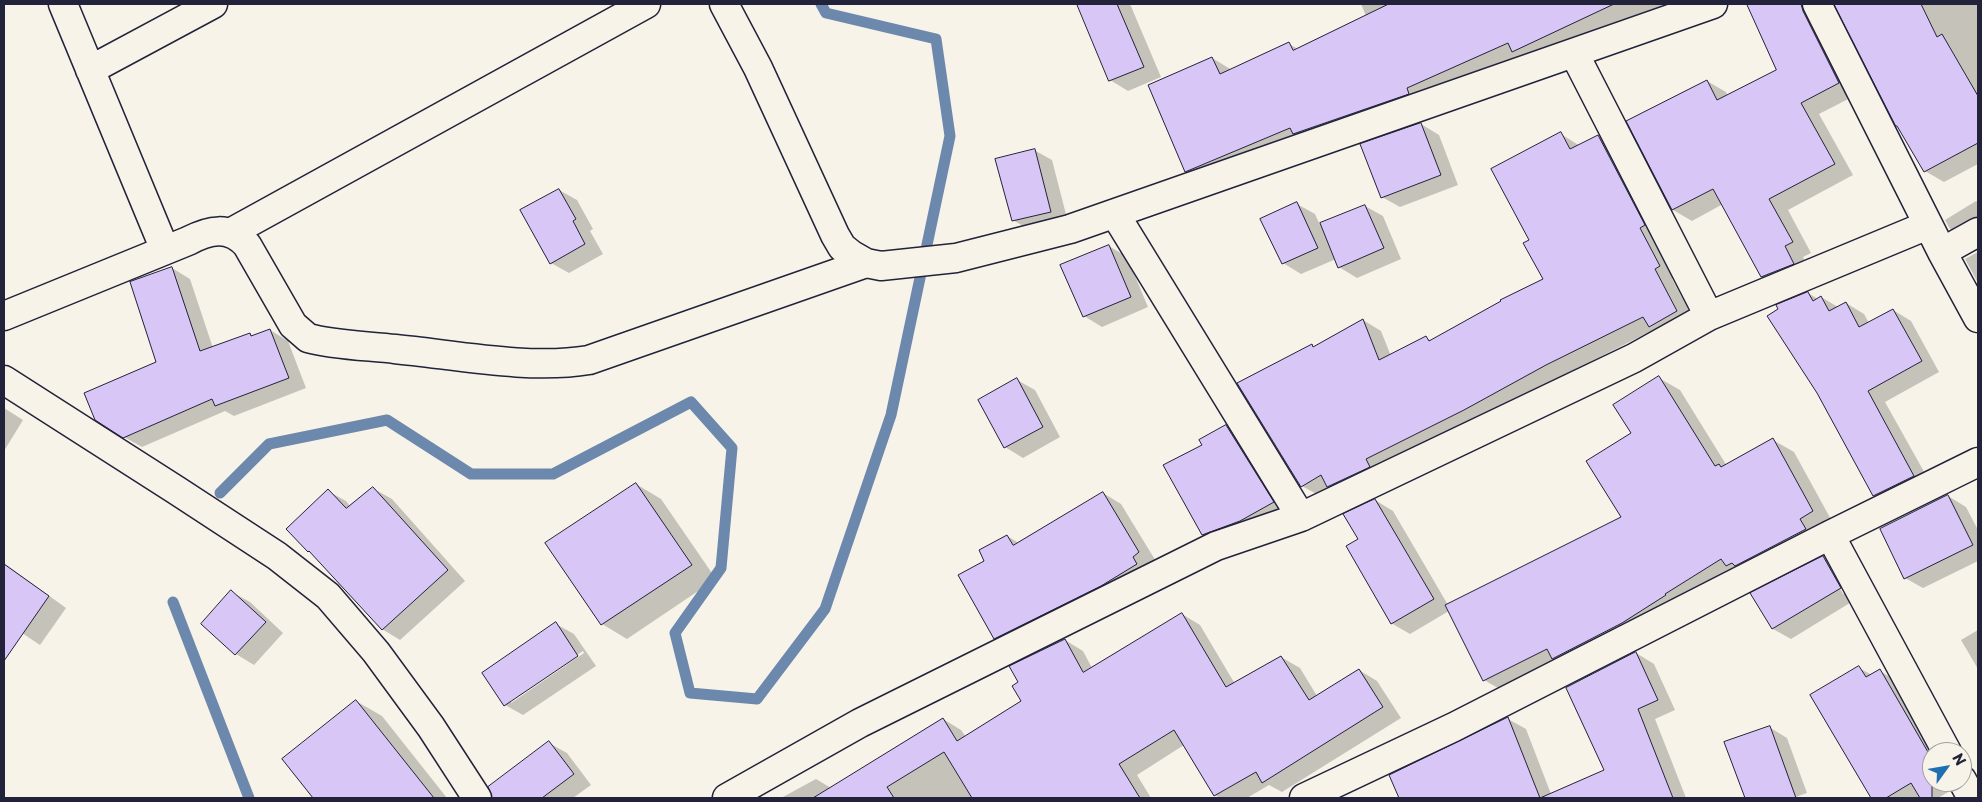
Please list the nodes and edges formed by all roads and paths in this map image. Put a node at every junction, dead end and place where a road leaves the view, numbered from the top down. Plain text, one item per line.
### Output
1 (63, 4) edge
2 (213, 4) edge
3 (646, 4) edge
4 (724, 4) edge
5 (1713, 4) edge
6 (1817, 4) edge
7 (1574, 53) junction
8 (90, 70) junction
9 (1115, 214) junction
10 (1928, 225) junction
11 (1978, 232) edge
12 (230, 233) junction
13 (165, 250) junction
14 (1942, 252) junction
15 (873, 264) junction
16 (4, 316) edge
17 (1709, 316) junction
18 (1978, 318) edge
19 (4, 380) edge
20 (1978, 462) edge
21 (1301, 517) junction
22 (1830, 535) junction
23 (1942, 742) edge
24 (477, 798) edge
25 (727, 798) edge
26 (1304, 798) edge

1 - 8 street
2 - 8 street
3 - 12 street
4 - 15 street
5 - 7 street
6 - 10 street
7 - 9 street
7 - 17 street
8 - 13 street
9 - 15 street
9 - 21 street
10 - 14 street
10 - 17 street
11 - 14 street
12 - 13 street
12 - 15 street
13 - 16 street
14 - 18 street
17 - 21 street
19 - 24 street
20 - 22 street
21 - 25 street
22 - 23 street
22 - 26 street

